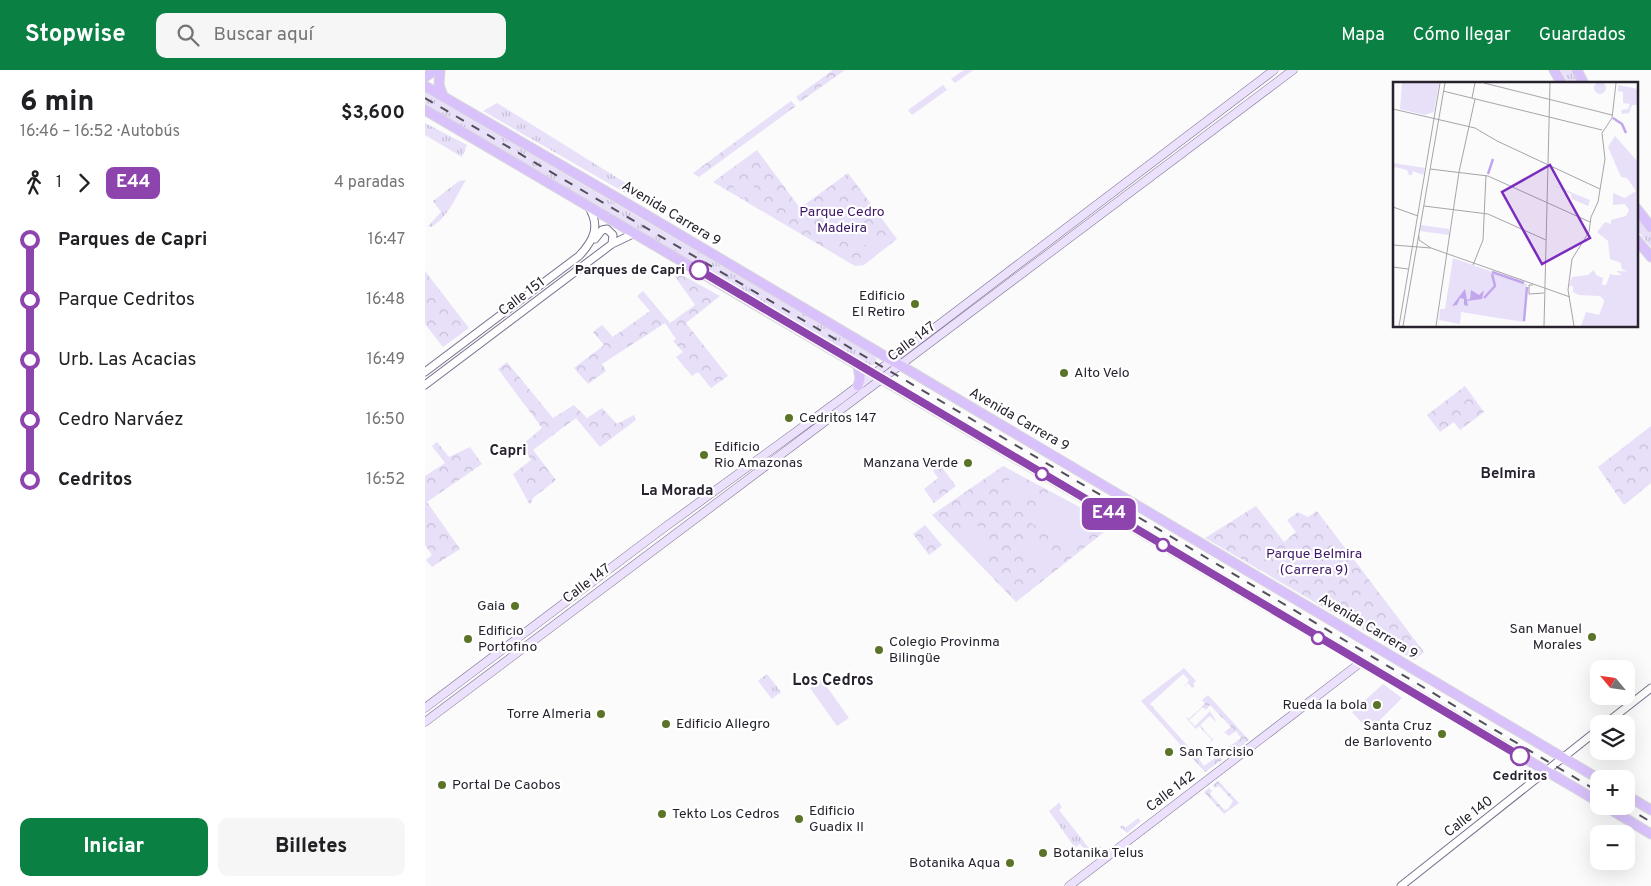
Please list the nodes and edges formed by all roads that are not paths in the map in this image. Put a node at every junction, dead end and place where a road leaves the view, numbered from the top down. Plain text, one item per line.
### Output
1 (435, 70) edge
2 (440, 70) edge
3 (1274, 70) edge
4 (1293, 70) edge
5 (1554, 70) edge
6 (1577, 70) edge
7 (425, 77) edge
8 (1561, 82) edge
9 (1582, 82) edge
10 (425, 86) edge
11 (443, 96) junction
12 (426, 111) edge
13 (587, 204) junction
14 (1639, 212) edge
15 (1651, 227) edge
16 (635, 232) junction
17 (1639, 243) edge
18 (612, 244) junction
19 (589, 245) junction
20 (1651, 258) edge
21 (891, 361) junction
22 (858, 366) junction
23 (900, 367) junction
24 (425, 372) edge
25 (873, 374) junction
26 (881, 380) junction
27 (425, 384) edge
28 (858, 386) junction
29 (1360, 663) junction
30 (1651, 688) edge
31 (425, 708) edge
32 (1616, 715) edge
33 (425, 722) edge
34 (1590, 736) edge
35 (1563, 757) junction
36 (1546, 771) junction
37 (1590, 774) edge
38 (1590, 797) edge
39 (1635, 800) edge
40 (1651, 810) edge
41 (1620, 815) edge
42 (1651, 834) edge
43 (1069, 886) edge
44 (1401, 886) edge

1 - 7 main road
2 - 11 main road
3 - 21 main road, Calle 147
4 - 23 main road, Calle 147
5 - 8 main road
6 - 9 main road
10 - 11 main road, Avenida Carrera 9
11 - 21 main road, Avenida Carrera 9
12 - 13 main road
13 - 16 main road
13 - 19 street
14 - 15 main road
16 - 18 street, Calle 151
16 - 22 main road
17 - 20 main road
18 - 19 street, Calle 151
18 - 27 street, Calle 151
19 - 24 street, Calle 151
21 - 23 main road, Avenida Carrera 9
21 - 25 main road, Calle 147
22 - 25 main road
22 - 28 main road
23 - 26 main road, Calle 147
23 - 35 main road, Avenida Carrera 9
25 - 26 main road
25 - 28 main road, Calle 147
26 - 29 main road
26 - 33 main road, Calle 147
28 - 31 main road, Calle 147
29 - 36 main road
29 - 43 main road, Calle 142
30 - 32 street
34 - 35 street, Calle 140
35 - 36 street, Calle 140
35 - 37 main road, Avenida Carrera 9
36 - 38 main road
36 - 44 street, Calle 140
39 - 40 main road
41 - 42 main road

